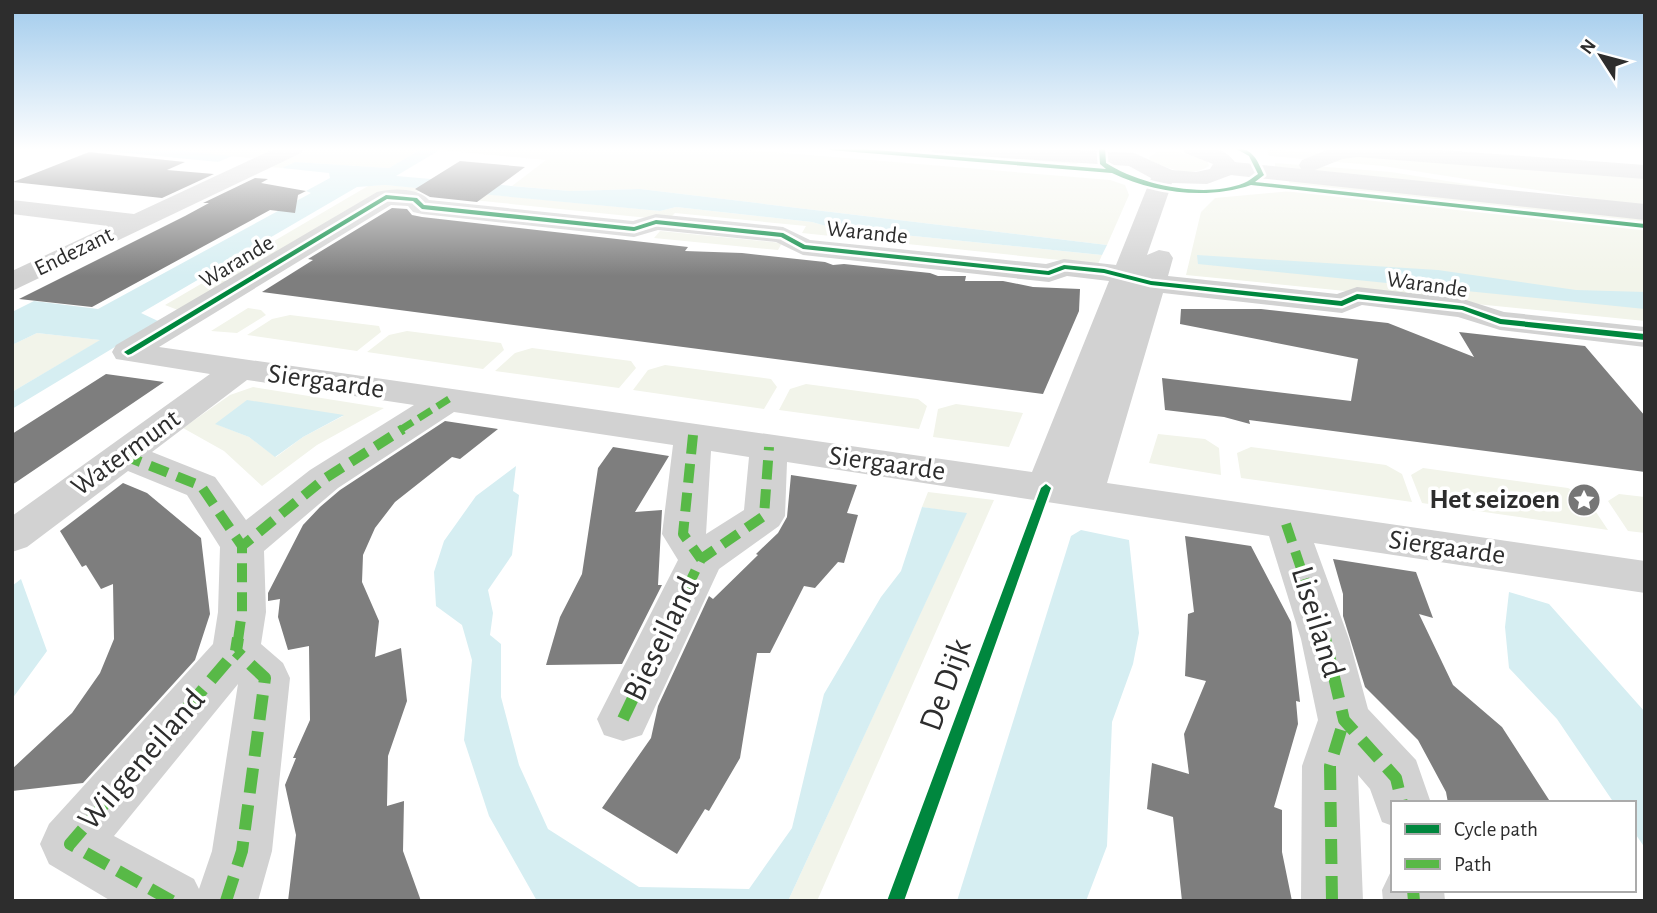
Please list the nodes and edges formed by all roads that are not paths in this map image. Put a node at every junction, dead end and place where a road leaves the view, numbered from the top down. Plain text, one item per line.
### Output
1 (203, 191) edge
2 (1170, 191) edge
3 (1466, 191) edge
4 (1512, 191) edge
5 (1597, 206) junction
6 (12, 207) edge
7 (1645, 212) edge
8 (136, 222) junction
9 (1138, 280) junction
10 (12, 282) edge
11 (1645, 337) edge
12 (128, 352) joint
13 (240, 369) junction
14 (449, 400) junction
15 (694, 435) junction
16 (769, 447) junction
17 (123, 455) junction
18 (1046, 488) junction
19 (1084, 493) junction
20 (1286, 524) junction
21 (12, 537) edge
22 (242, 547) junction
23 (701, 559) junction
24 (1645, 577) edge
25 (236, 651) junction
26 (624, 719) dead end
27 (1344, 720) junction
28 (1402, 801) edge
29 (172, 901) edge
30 (226, 901) edge
31 (1332, 901) edge

1 - 8 street, Endezant
2 - 9 street
3 - 5 street
4 - 5 street
5 - 7 street
6 - 8 street, Endezant
8 - 10 street, Endezant
9 - 11 street, Warande
9 - 12 street, Warande
9 - 18 street
9 - 19 street
12 - 13 street, Siergaarde
13 - 14 street, Siergaarde
13 - 17 street, Watermunt
14 - 15 street, Siergaarde
14 - 22 street
15 - 16 street, Siergaarde
15 - 23 street, Bieseiland
16 - 18 street, Siergaarde
16 - 23 street, Bieseiland
17 - 21 street, Watermunt
17 - 22 street
18 - 19 street, Siergaarde
19 - 20 street, Siergaarde
20 - 24 street, Siergaarde
20 - 27 street, Liseiland
22 - 25 street
23 - 26 street, Bieseiland
25 - 29 street, Wilgeneiland
25 - 30 street
27 - 28 street, Liseiland
27 - 31 street

